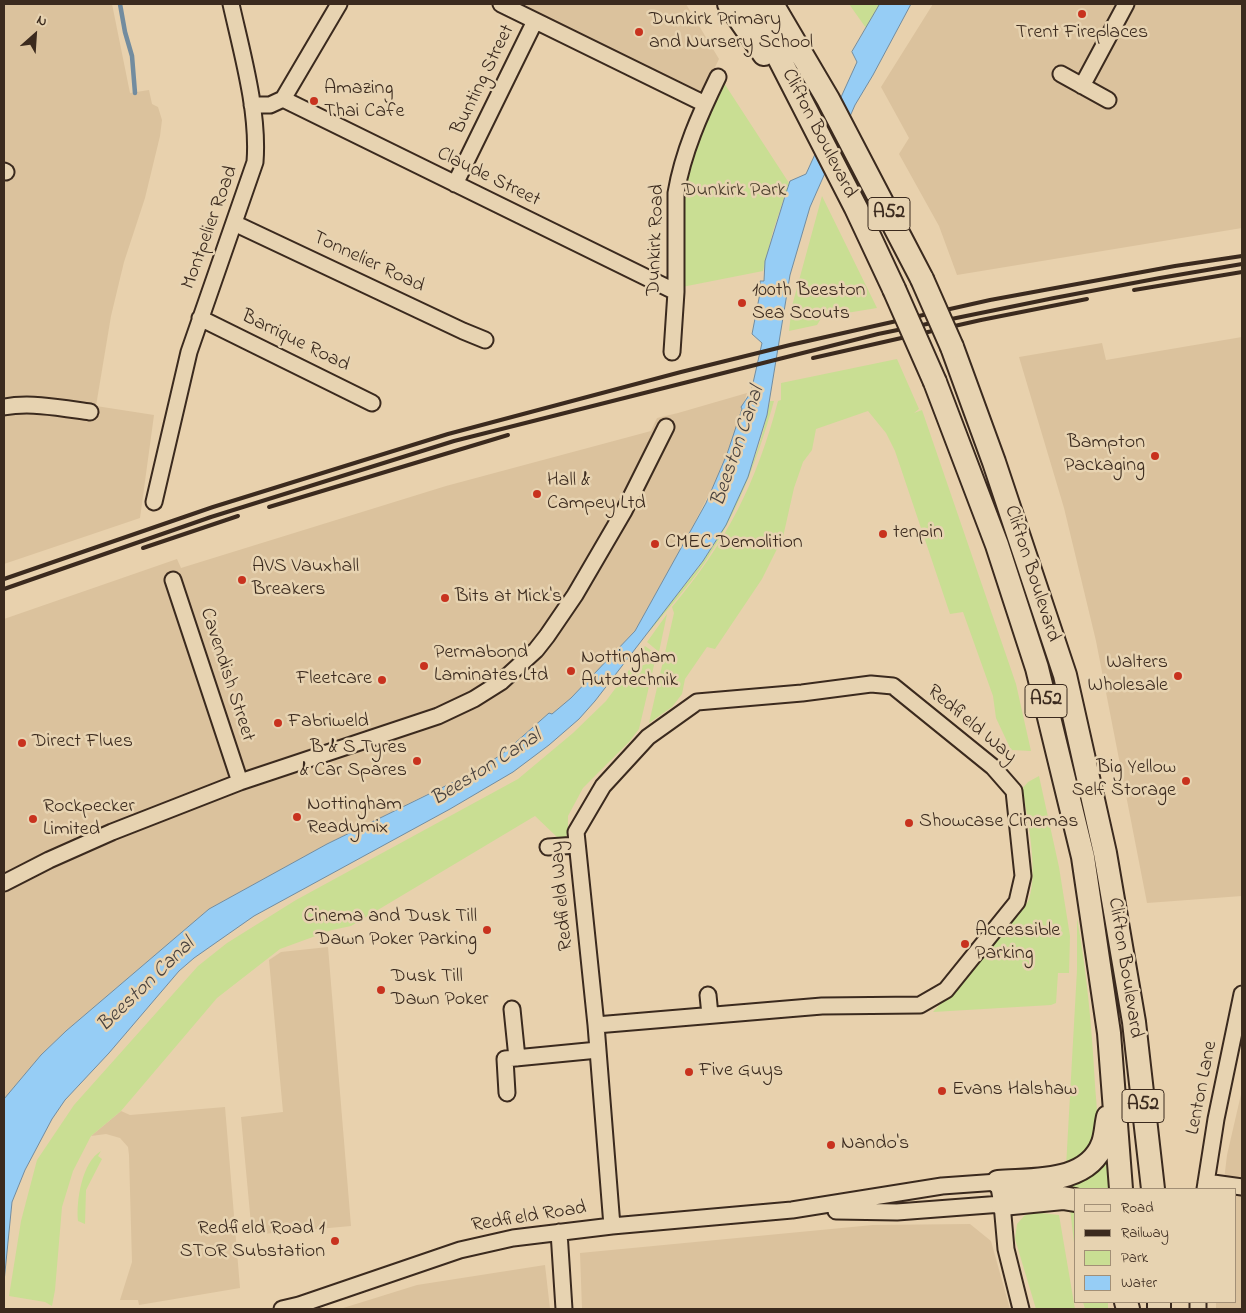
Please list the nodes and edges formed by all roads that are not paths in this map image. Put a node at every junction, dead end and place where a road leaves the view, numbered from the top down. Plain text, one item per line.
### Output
1 (231, 4) edge
2 (338, 4) edge
3 (501, 4) edge
4 (729, 4) edge
5 (749, 4) edge
6 (772, 4) edge
7 (789, 4) edge
8 (1126, 4) edge
9 (535, 21) junction
10 (1061, 74) dead end
11 (718, 77) dead end
12 (1082, 86) junction
13 (283, 100) junction
14 (828, 100) junction
15 (1108, 100) dead end
16 (705, 104) junction
17 (252, 105) junction
18 (811, 120) junction
19 (455, 184) junction
20 (234, 223) junction
21 (676, 292) junction
22 (200, 318) junction
23 (485, 340) dead end
24 (672, 352) dead end
25 (372, 403) dead end
26 (4, 407) edge
27 (90, 412) dead end
28 (666, 427) dead end
29 (154, 502) dead end
30 (174, 580) dead end
31 (240, 782) junction
32 (578, 845) junction
33 (548, 847) dead end
34 (4, 883) edge
35 (1242, 994) edge
36 (708, 995) dead end
37 (512, 1009) dead end
38 (710, 1015) junction
39 (596, 1025) junction
40 (598, 1050) junction
41 (1111, 1050) junction
42 (517, 1058) junction
43 (507, 1093) dead end
44 (998, 1182) junction
45 (1206, 1185) edge
46 (1242, 1187) edge
47 (1121, 1188) edge
48 (1153, 1188) edge
49 (1074, 1200) edge
50 (1002, 1204) junction
51 (792, 1210) junction
52 (612, 1226) junction
53 (560, 1232) junction
54 (282, 1309) edge
55 (564, 1309) edge
56 (1022, 1309) edge

1 - 17 street, Montpelier Road
2 - 13 street
3 - 9 street
4 - 18 highway
5 - 18 highway, Clifton Boulevard / A52
6 - 14 highway, Clifton Boulevard / A52
7 - 14 highway
8 - 12 street
9 - 16 street
9 - 19 street, Bunting Street
10 - 12 street
11 - 16 street, Dunkirk Road
12 - 15 street
13 - 17 street
13 - 19 street, Claude Street
14 - 48 highway, Clifton Boulevard / A52, bridge
16 - 21 street, Dunkirk Road
17 - 20 street, Montpelier Road
18 - 41 highway, Clifton Boulevard / A52, bridge
19 - 21 street, Claude Street
20 - 22 street, Montpelier Road
20 - 23 street, Tonnelier Road
21 - 24 street, Dunkirk Road
22 - 25 street, Barrique Road
22 - 29 street, Montpelier Road
26 - 27 street
28 - 31 street
30 - 31 street, Cavendish Street
31 - 34 street
32 - 33 street
32 - 38 street, Redfield Way
32 - 39 street, Redfield Way
35 - 45 street, Lenton Lane
36 - 38 street
37 - 42 street
38 - 39 street, Redfield Way
39 - 40 street, Redfield Way
40 - 42 street
40 - 52 street, Redfield Way
41 - 44 highway
41 - 47 highway, Clifton Boulevard / A52
42 - 43 street
44 - 50 street
44 - 51 street, Redfield Road
45 - 46 street
49 - 50 highway
50 - 51 street, Redfield Road
50 - 56 street
51 - 52 street, Redfield Road
52 - 53 street, Redfield Road
53 - 54 street, Redfield Road
53 - 55 street

